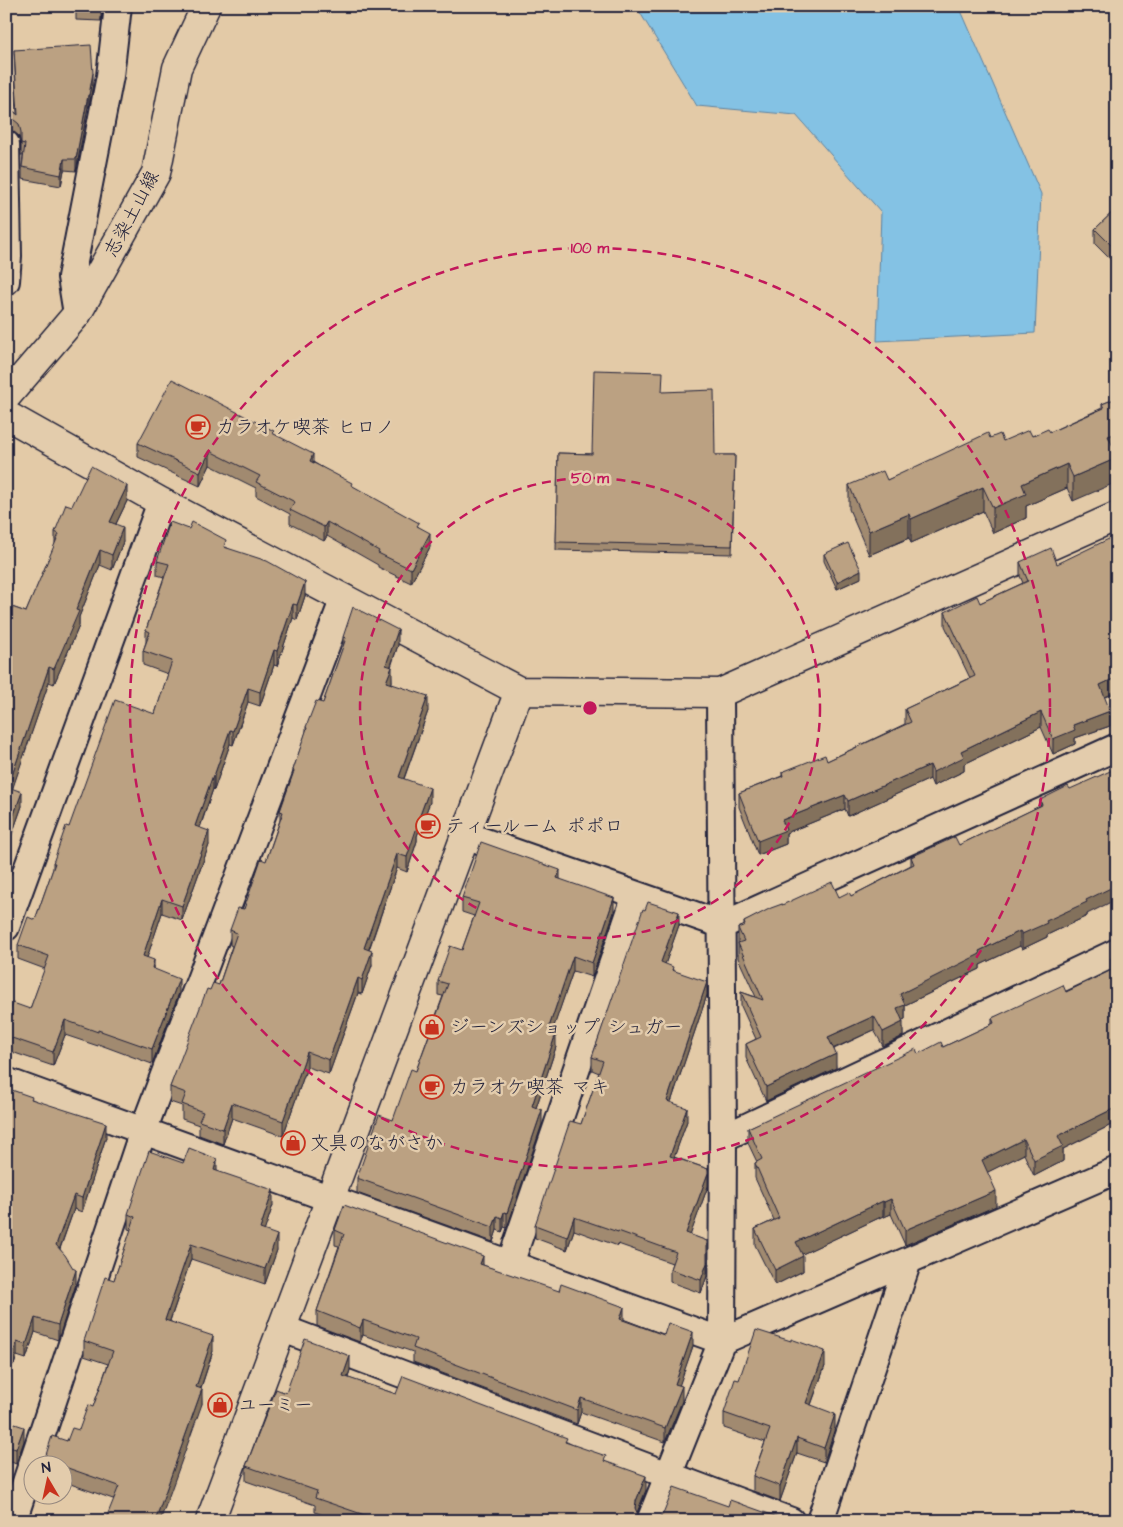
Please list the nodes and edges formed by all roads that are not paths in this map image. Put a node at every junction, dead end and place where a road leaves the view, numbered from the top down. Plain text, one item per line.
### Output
1 (118, 6) edge
2 (206, 6) edge
3 (6, 144) edge
4 (7, 264) edge
5 (77, 314) junction
6 (6, 396) edge
7 (6, 415) edge
8 (161, 502) junction
9 (1117, 516) edge
10 (344, 598) junction
11 (519, 691) junction
12 (720, 693) junction
13 (1117, 747) edge
14 (465, 836) junction
15 (13, 890) edge
16 (636, 895) junction
17 (722, 925) junction
18 (6, 927) edge
19 (1117, 952) edge
20 (6, 1081) edge
21 (143, 1131) junction
22 (723, 1138) junction
23 (1117, 1170) edge
24 (330, 1199) junction
25 (908, 1260) junction
26 (510, 1264) junction
27 (281, 1328) junction
28 (722, 1341) junction
29 (668, 1476) junction
30 (13, 1521) edge
31 (210, 1521) edge
32 (650, 1521) edge
33 (791, 1521) edge
34 (820, 1521) edge

1 - 5 street
2 - 5 street, 志染土山線
3 - 4 street
5 - 6 street, 志染土山線
7 - 8 street
8 - 10 street
8 - 15 street
9 - 12 street
10 - 11 street
10 - 21 street
11 - 12 street
11 - 14 street
12 - 17 street
13 - 17 street
14 - 16 street
14 - 24 street
15 - 18 street
16 - 17 street
16 - 26 street
17 - 22 street
19 - 22 street
20 - 21 street
21 - 24 street
21 - 30 street
22 - 28 street
23 - 25 street
24 - 26 street
24 - 27 street
25 - 28 street
25 - 34 street
26 - 28 street
27 - 29 street
27 - 31 street
28 - 29 street
29 - 32 street
29 - 33 street

